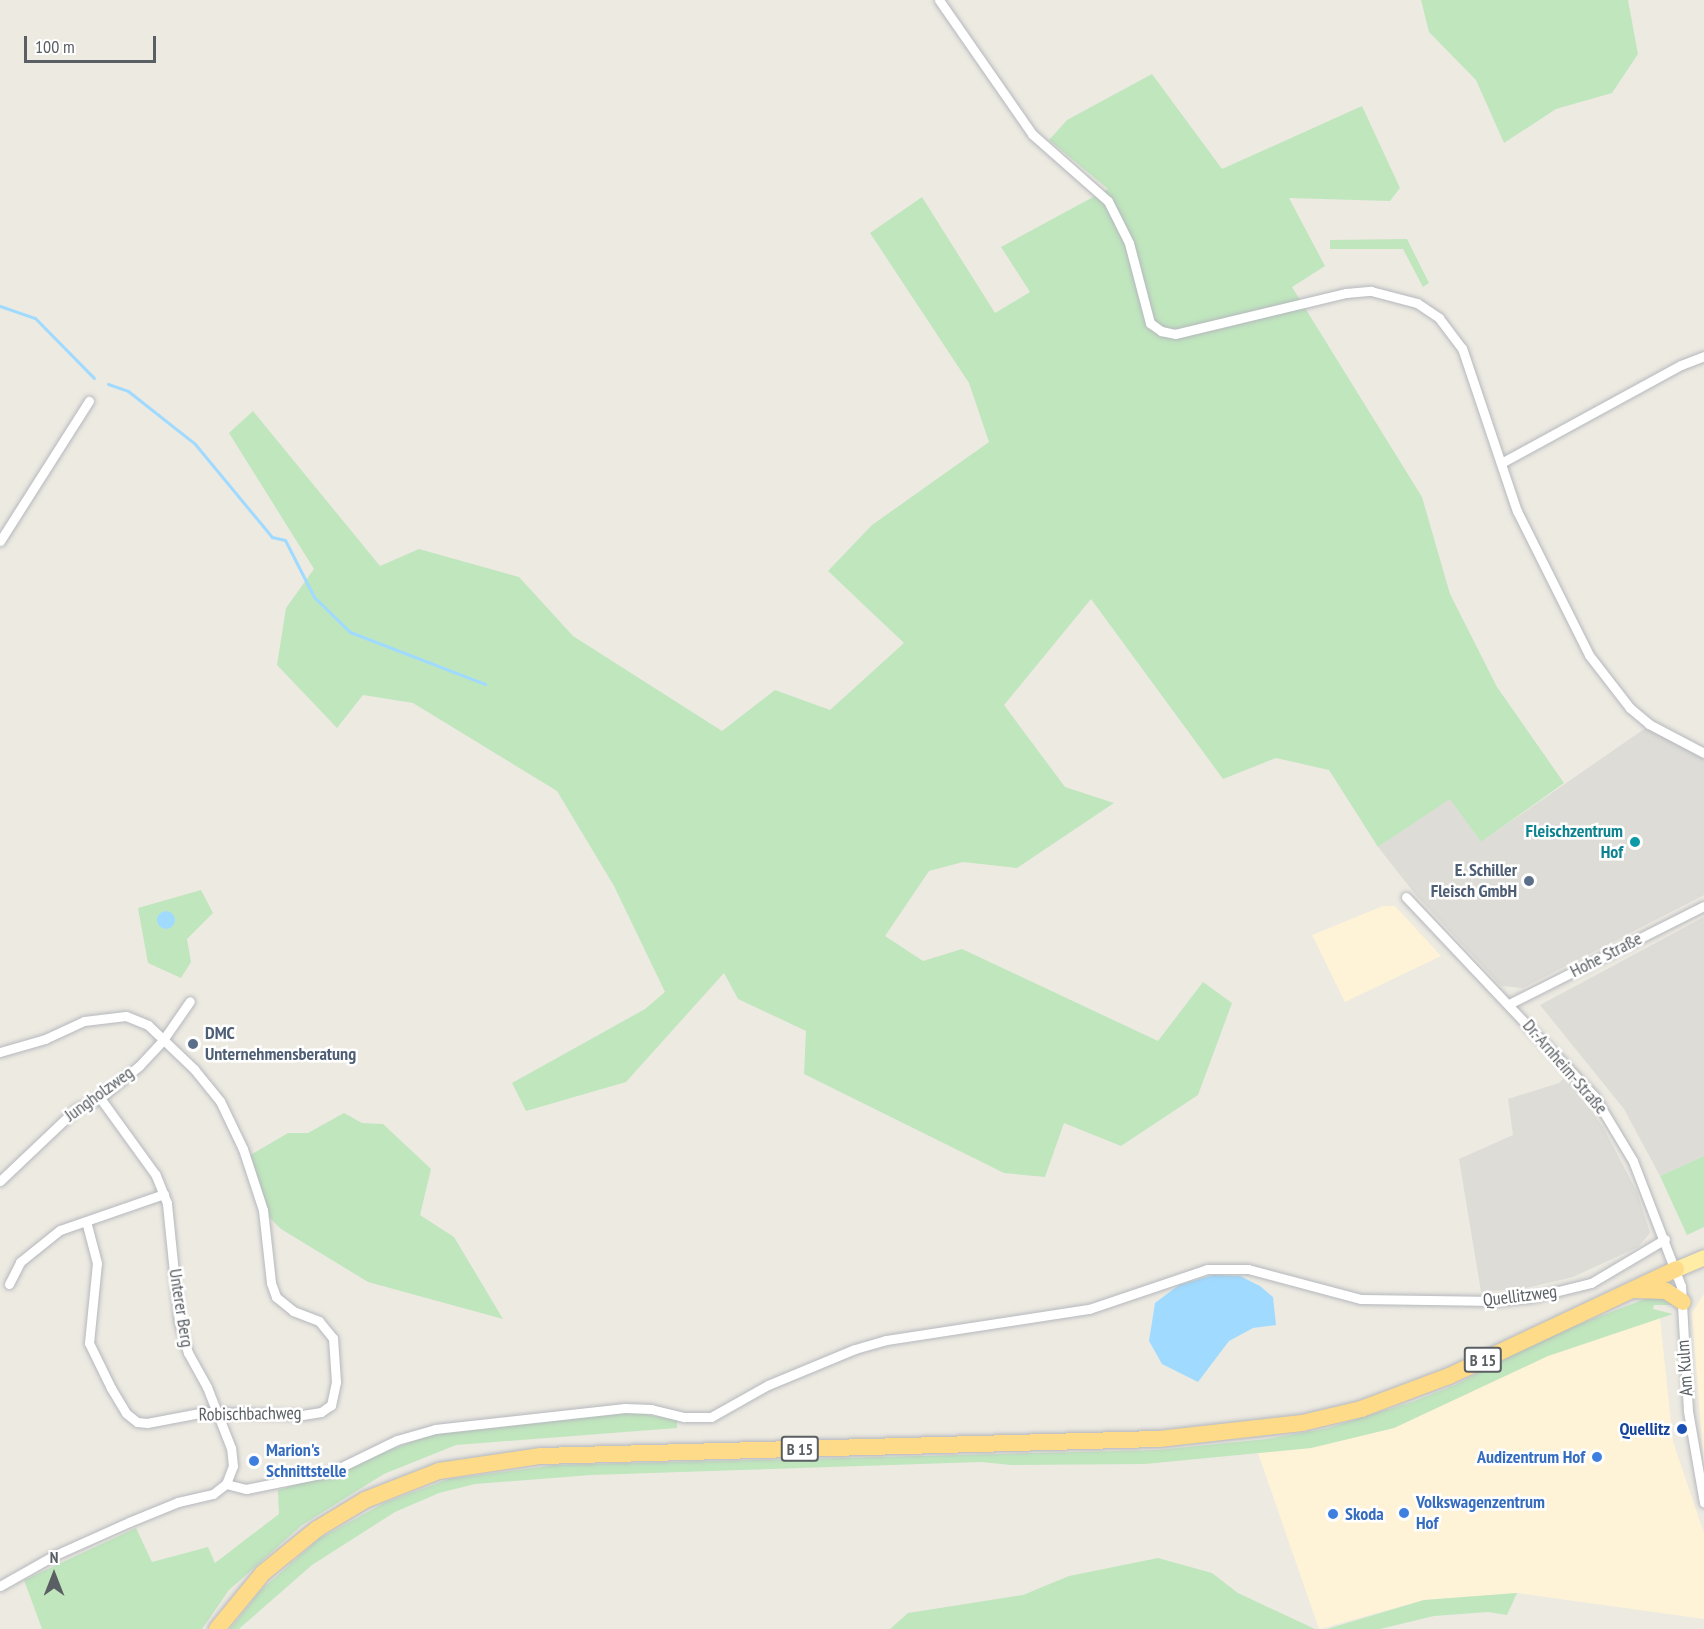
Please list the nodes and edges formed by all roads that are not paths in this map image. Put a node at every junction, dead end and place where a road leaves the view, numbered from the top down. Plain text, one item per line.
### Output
1 (939, 0) edge
2 (1704, 356) edge
3 (89, 401) dead end
4 (1503, 462) junction
5 (0, 541) edge
6 (1704, 753) edge
7 (1406, 897) dead end
8 (1704, 906) edge
9 (190, 1000) dead end
10 (1509, 1004) junction
11 (163, 1040) junction
12 (0, 1052) edge
13 (100, 1098) junction
14 (0, 1181) edge
15 (164, 1194) junction
16 (86, 1221) junction
17 (1665, 1239) junction
18 (1704, 1257) edge
19 (1676, 1269) junction
20 (9, 1284) dead end
21 (1627, 1290) junction
22 (1683, 1302) junction
23 (216, 1412) junction
24 (225, 1484) junction
25 (1703, 1491) edge
26 (1704, 1503) edge
27 (0, 1586) edge
28 (217, 1629) edge

1 - 4 street
2 - 4 street
3 - 5 street
4 - 6 street
7 - 10 street, Dr.-Arnheim-Straße
8 - 10 street, Hohe Straße
9 - 11 street, Jungholzweg
10 - 17 street, Dr.-Arnheim-Straße
11 - 12 street, Robischbachweg
11 - 13 street, Jungholzweg
11 - 23 street, Robischbachweg
13 - 14 street, Jungholzweg
13 - 15 street, Unterer Berg
15 - 16 street
15 - 23 street, Unterer Berg
16 - 20 street
16 - 23 street, Robischbachweg
17 - 19 street, Dr.-Arnheim-Straße
17 - 24 street, Quellitzweg
18 - 19 main road, B 15
19 - 21 highway, B 15
19 - 22 street, Am Kulm
21 - 22 highway
21 - 28 highway, B 15
22 - 25 street, Am Kulm
23 - 24 street, Unterer Berg
24 - 27 street
25 - 26 street, Am Kulm

